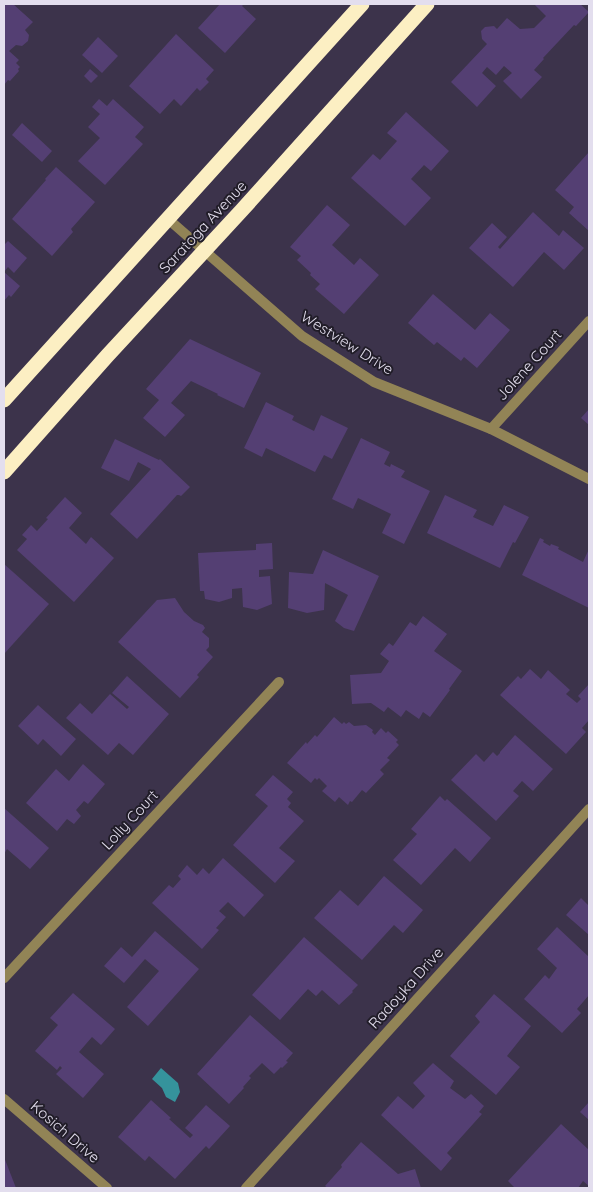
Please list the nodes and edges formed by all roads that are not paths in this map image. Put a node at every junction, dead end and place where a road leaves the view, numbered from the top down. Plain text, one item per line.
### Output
1 (362, 4) edge
2 (427, 4) edge
3 (168, 219) junction
4 (205, 251) junction
5 (589, 320) edge
6 (4, 400) edge
7 (491, 429) junction
8 (4, 472) edge
9 (589, 479) edge
10 (279, 682) dead end
11 (589, 809) edge
12 (4, 978) edge
13 (4, 1099) edge
14 (107, 1188) edge
15 (246, 1188) edge

1 - 3 highway, Saratoga Avenue
2 - 4 highway, Saratoga Avenue
3 - 4 street, Westview Drive
3 - 6 highway, Saratoga Avenue
4 - 7 street, Westview Drive
4 - 8 highway, Saratoga Avenue
5 - 7 street, Jolene Court
7 - 9 street, Westview Drive
10 - 12 street, Lolly Court
11 - 15 street, Radoyka Drive
13 - 14 street, Kosich Drive

